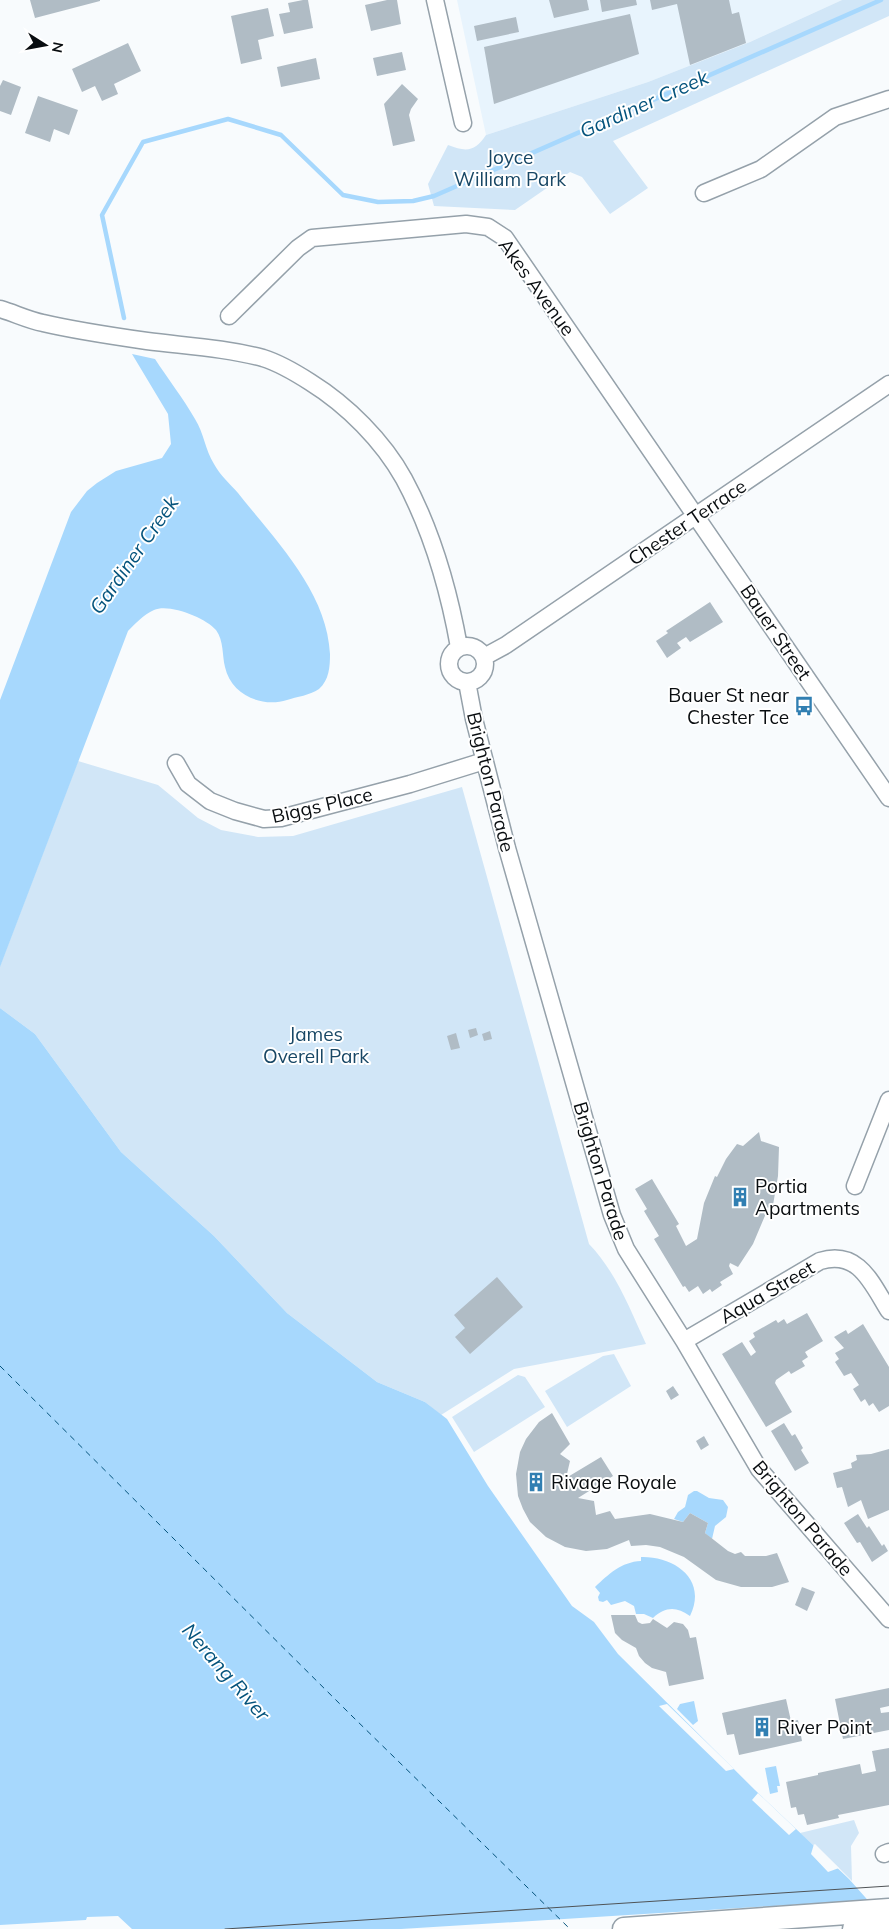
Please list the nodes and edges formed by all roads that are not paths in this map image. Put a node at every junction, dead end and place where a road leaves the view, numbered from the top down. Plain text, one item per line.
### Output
1 (435, 0) edge
2 (889, 99) edge
3 (463, 124) dead end
4 (704, 193) dead end
5 (0, 309) edge
6 (229, 316) dead end
7 (888, 386) edge
8 (696, 515) junction
9 (459, 647) junction
10 (484, 657) junction
11 (467, 682) junction
12 (484, 761) junction
13 (176, 763) dead end
14 (889, 798) edge
15 (889, 1100) edge
16 (855, 1186) dead end
17 (889, 1311) edge
18 (684, 1340) junction
19 (889, 1619) edge
20 (889, 1910) edge
21 (889, 1927) edge
22 (624, 1929) edge
23 (854, 1929) edge

1 - 3 street
2 - 4 street
5 - 9 street
6 - 8 street, Akes Avenue
7 - 8 street, Chester Terrace
8 - 10 street, Chester Terrace
8 - 14 street, Bauer Street
9 - 10 street
9 - 11 street
10 - 11 street
11 - 12 street, Brighton Parade
12 - 13 street, Biggs Place
12 - 18 street, Brighton Parade
15 - 16 street
17 - 18 street, Aqua Street
18 - 19 street, Brighton Parade
20 - 22 highway
21 - 23 highway

